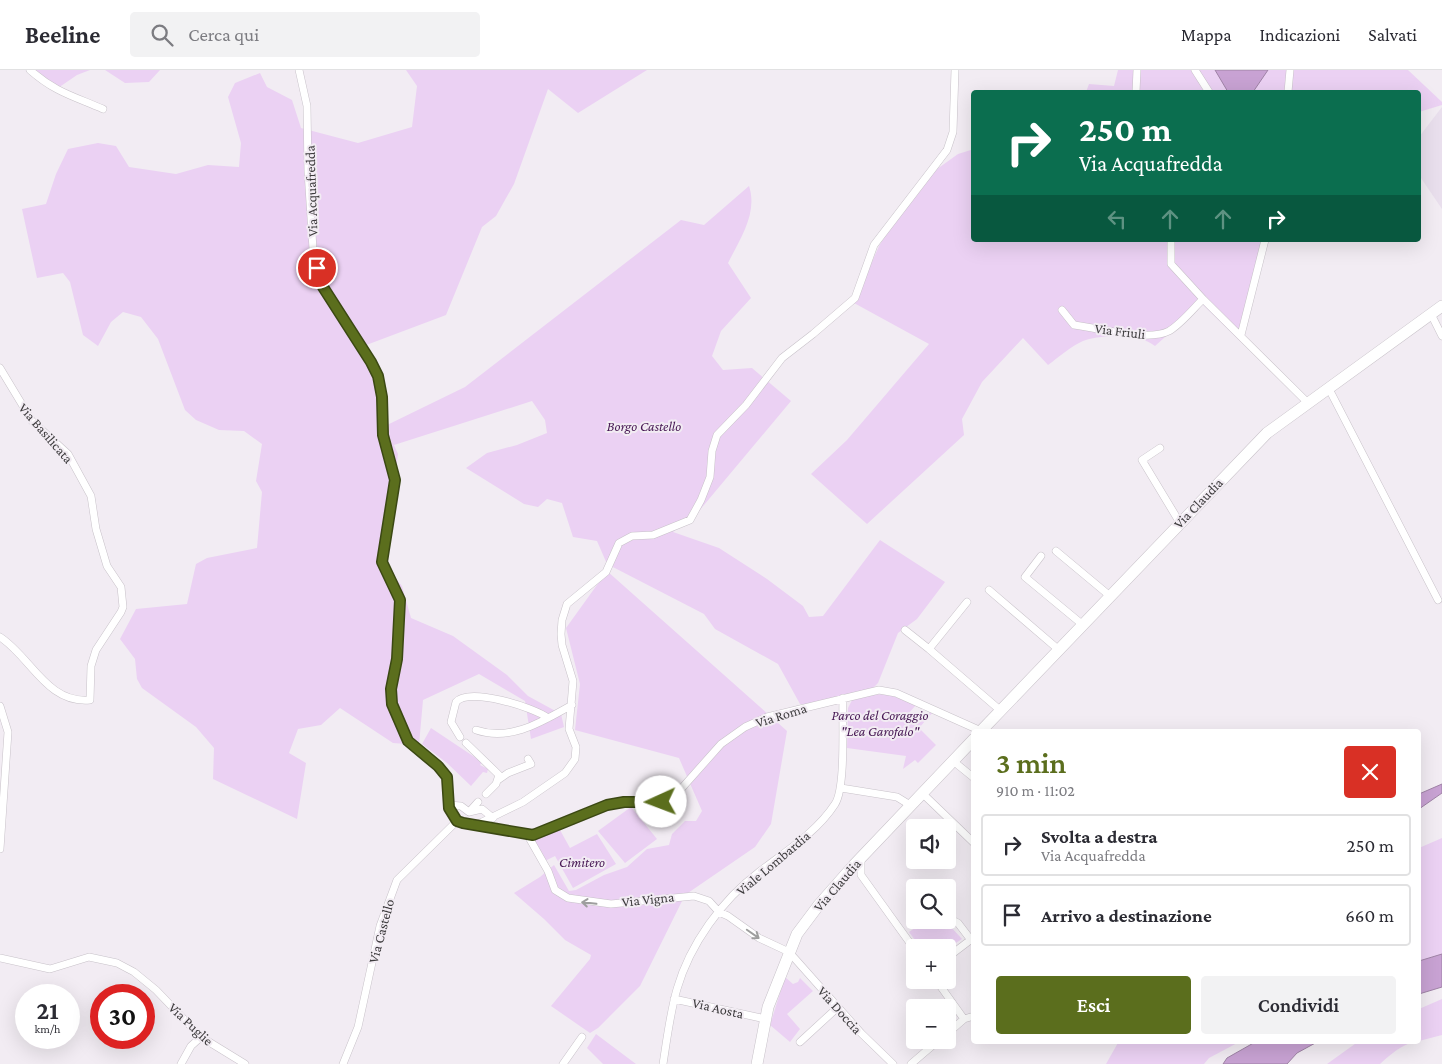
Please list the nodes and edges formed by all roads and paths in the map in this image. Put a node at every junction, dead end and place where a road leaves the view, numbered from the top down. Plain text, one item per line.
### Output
1 (30, 70) edge
2 (299, 70) edge
3 (954, 70) edge
4 (1137, 70) edge
5 (1195, 70) edge
6 (1290, 70) edge
7 (1136, 90) edge
8 (1208, 90) edge
9 (1288, 90) edge
10 (103, 109) dead end
11 (1171, 242) edge
12 (1264, 242) edge
13 (1203, 300) junction
14 (1442, 306) edge
15 (1062, 310) dead end
16 (1431, 314) junction
17 (1241, 335) junction
18 (1442, 336) edge
19 (0, 368) edge
20 (1328, 387) junction
21 (1307, 402) junction
22 (1160, 448) dead end
23 (1180, 523) junction
24 (1056, 551) dead end
25 (1042, 556) dead end
26 (989, 590) dead end
27 (1110, 596) junction
28 (1438, 600) dead end
29 (967, 602) dead end
30 (1083, 625) junction
31 (905, 630) dead end
32 (0, 637) edge
33 (929, 649) junction
34 (1059, 650) junction
35 (843, 698) junction
36 (572, 705) junction
37 (0, 706) edge
38 (1001, 711) junction
39 (548, 718) junction
40 (977, 729) edge
41 (983, 729) edge
42 (476, 730) dead end
43 (460, 737) dead end
44 (971, 742) edge
45 (466, 743) dead end
46 (528, 759) dead end
47 (958, 765) dead end
48 (971, 776) edge
49 (498, 780) junction
50 (841, 788) junction
51 (486, 794) dead end
52 (922, 794) junction
53 (478, 802) dead end
54 (449, 805) junction
55 (910, 805) junction
56 (469, 812) junction
57 (493, 818) junction
58 (457, 821) junction
59 (476, 825) junction
60 (528, 834) junction
61 (971, 840) edge
62 (0, 849) edge
63 (861, 858) junction
64 (849, 872) junction
65 (861, 875) junction
66 (719, 912) junction
67 (956, 922) edge
68 (971, 938) edge
69 (907, 939) edge
70 (971, 940) edge
71 (956, 951) edge
72 (789, 952) junction
73 (0, 958) edge
74 (942, 989) edge
75 (674, 999) junction
76 (837, 1008) junction
77 (971, 1017) edge
78 (761, 1018) dead end
79 (964, 1020) junction
80 (956, 1026) edge
81 (201, 1037) junction
82 (582, 1038) dead end
83 (800, 1042) dead end
84 (928, 1049) edge
85 (181, 1064) edge
86 (245, 1064) edge
87 (343, 1064) edge
88 (562, 1064) edge
89 (663, 1064) edge
90 (757, 1064) edge
91 (893, 1064) edge
92 (910, 1064) edge

1 - 10 street
2 - 54 street, Via Acquafredda
3 - 36 street
4 - 7 street
5 - 8 street
6 - 9 street
11 - 13 street
12 - 17 street
13 - 15 street, Via Friuli
13 - 17 street
14 - 16 main road, Via Claudia
16 - 18 street
16 - 20 main road, Via Claudia
17 - 21 street
19 - 32 street, Via Basilicata
20 - 21 main road, Via Claudia
20 - 28 street
21 - 23 main road, Via Claudia
22 - 23 street
23 - 27 main road, Via Claudia
24 - 27 street
25 - 30 street
26 - 34 street
27 - 30 main road, Via Claudia
29 - 33 street
30 - 34 main road, Via Claudia
31 - 33 street
33 - 38 street
34 - 38 main road, Via Claudia
35 - 40 street, Via Roma
35 - 50 street
35 - 60 street, Via Roma
36 - 39 street
36 - 57 street
37 - 62 street
38 - 41 main road, Via Claudia
39 - 42 street
39 - 43 street
44 - 52 main road, Via Claudia
45 - 49 street
46 - 49 street
47 - 48 street
49 - 51 street
50 - 55 street
50 - 66 street, Viale Lombardia
52 - 55 main road, Via Claudia
52 - 61 street
53 - 56 street
54 - 56 street
54 - 58 street
55 - 63 main road, Via Claudia
56 - 57 street
57 - 59 street
58 - 59 street, Via Roma
58 - 87 street, Via Castello
59 - 60 street, Via Roma
66 -> 60 street, Via Vigna
63 - 64 main road, Via Claudia
63 - 65 street
64 - 65 street
64 - 72 main road, Via Claudia
65 - 69 street
66 -> 72 street, Via Vigna
66 - 75 street, Viale Lombardia
67 - 68 street
70 - 71 street
72 - 76 street, Via Doccia
72 - 90 main road, Via Claudia
73 - 81 street, Via Puglie
74 - 79 street
75 - 78 street, Via Aosta
75 - 89 street, Viale Lombardia
76 - 83 street
76 - 91 street, Via Doccia
77 - 79 street
79 - 80 street
81 - 85 street
81 - 86 street, Via Puglie
82 - 88 street
84 - 92 street

